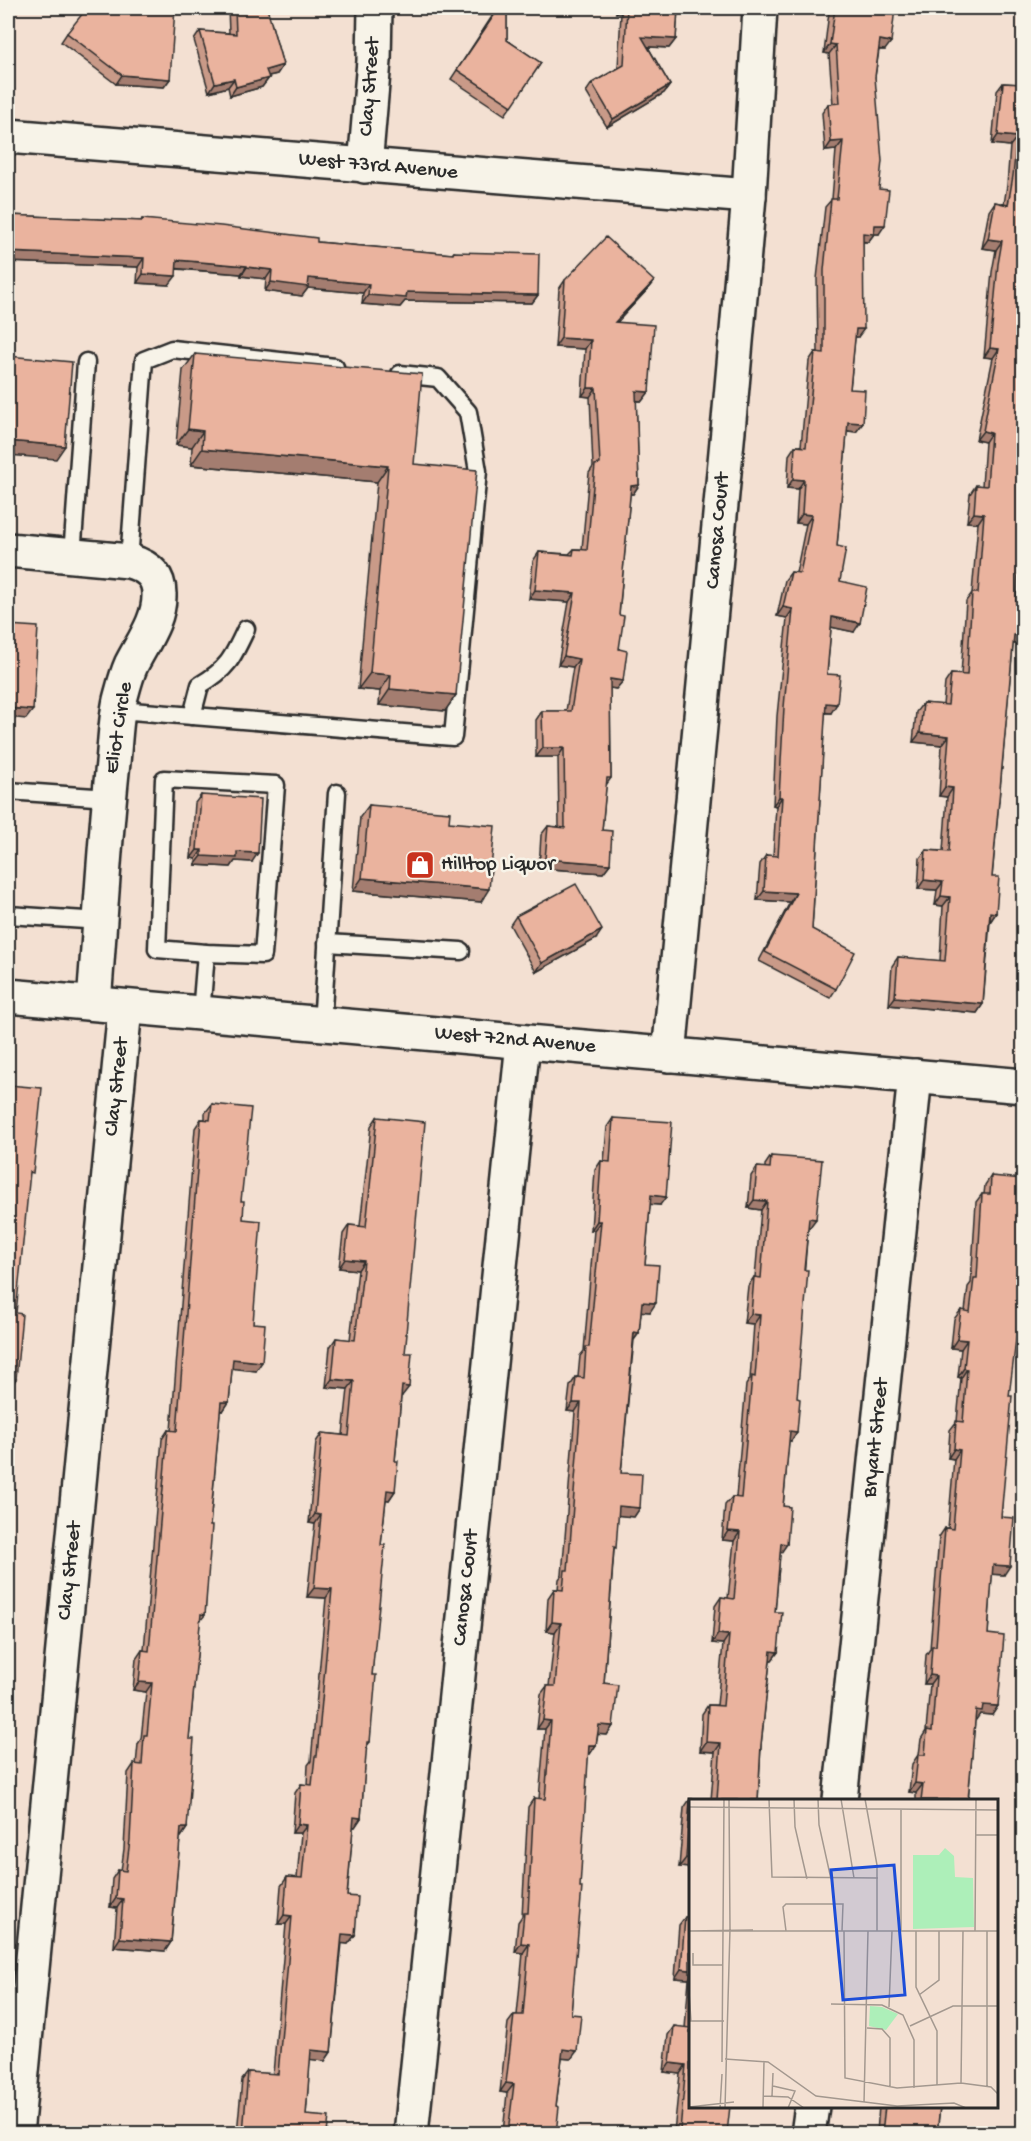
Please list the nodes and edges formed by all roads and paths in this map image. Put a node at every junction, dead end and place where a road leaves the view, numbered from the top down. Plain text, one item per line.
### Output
1 (375, 8) edge
2 (760, 8) edge
3 (8, 136) edge
4 (365, 166) junction
5 (749, 196) junction
6 (86, 362) dead end
7 (357, 369) edge
8 (380, 371) edge
9 (8, 550) edge
10 (72, 556) junction
11 (129, 561) junction
12 (246, 629) dead end
13 (119, 710) junction
14 (192, 716) junction
15 (8, 791) edge
16 (337, 793) dead end
17 (109, 798) junction
18 (8, 915) edge
19 (101, 921) junction
20 (327, 943) junction
21 (461, 951) dead end
22 (206, 953) junction
23 (8, 996) edge
24 (110, 1005) junction
25 (201, 1014) junction
26 (322, 1025) junction
27 (523, 1042) junction
28 (669, 1054) junction
29 (915, 1076) junction
30 (1023, 1086) edge
31 (840, 1799) edge
32 (812, 2108) edge
33 (16, 2133) edge
34 (411, 2133) edge
35 (808, 2133) edge

1 - 4 street, Clay Street
2 - 5 street, Canosa Court
3 - 4 street, West 73rd Avenue
4 - 5 street, West 73rd Avenue
5 - 28 street, Canosa Court
6 - 10 lane
7 - 11 lane
8 - 14 lane
9 - 10 street, Eliot Circle
10 - 11 street, Eliot Circle
11 - 13 street, Eliot Circle
12 - 14 lane
13 - 14 lane
13 - 17 street, Eliot Circle
15 - 17 lane
16 - 20 lane
17 - 19 street, Eliot Circle
18 - 19 lane
19 - 24 street, Eliot Circle
20 - 21 lane
20 - 26 lane
22 - 22 lane
22 - 25 lane
23 - 24 street, West 72nd Avenue
24 - 25 street, West 72nd Avenue
24 - 33 street, Clay Street
25 - 26 street, West 72nd Avenue
26 - 27 street, West 72nd Avenue
27 - 28 street, West 72nd Avenue
27 - 34 street, Canosa Court
28 - 29 street, West 72nd Avenue
29 - 30 street, West 72nd Avenue
29 - 31 street, Bryant Street
32 - 35 street

